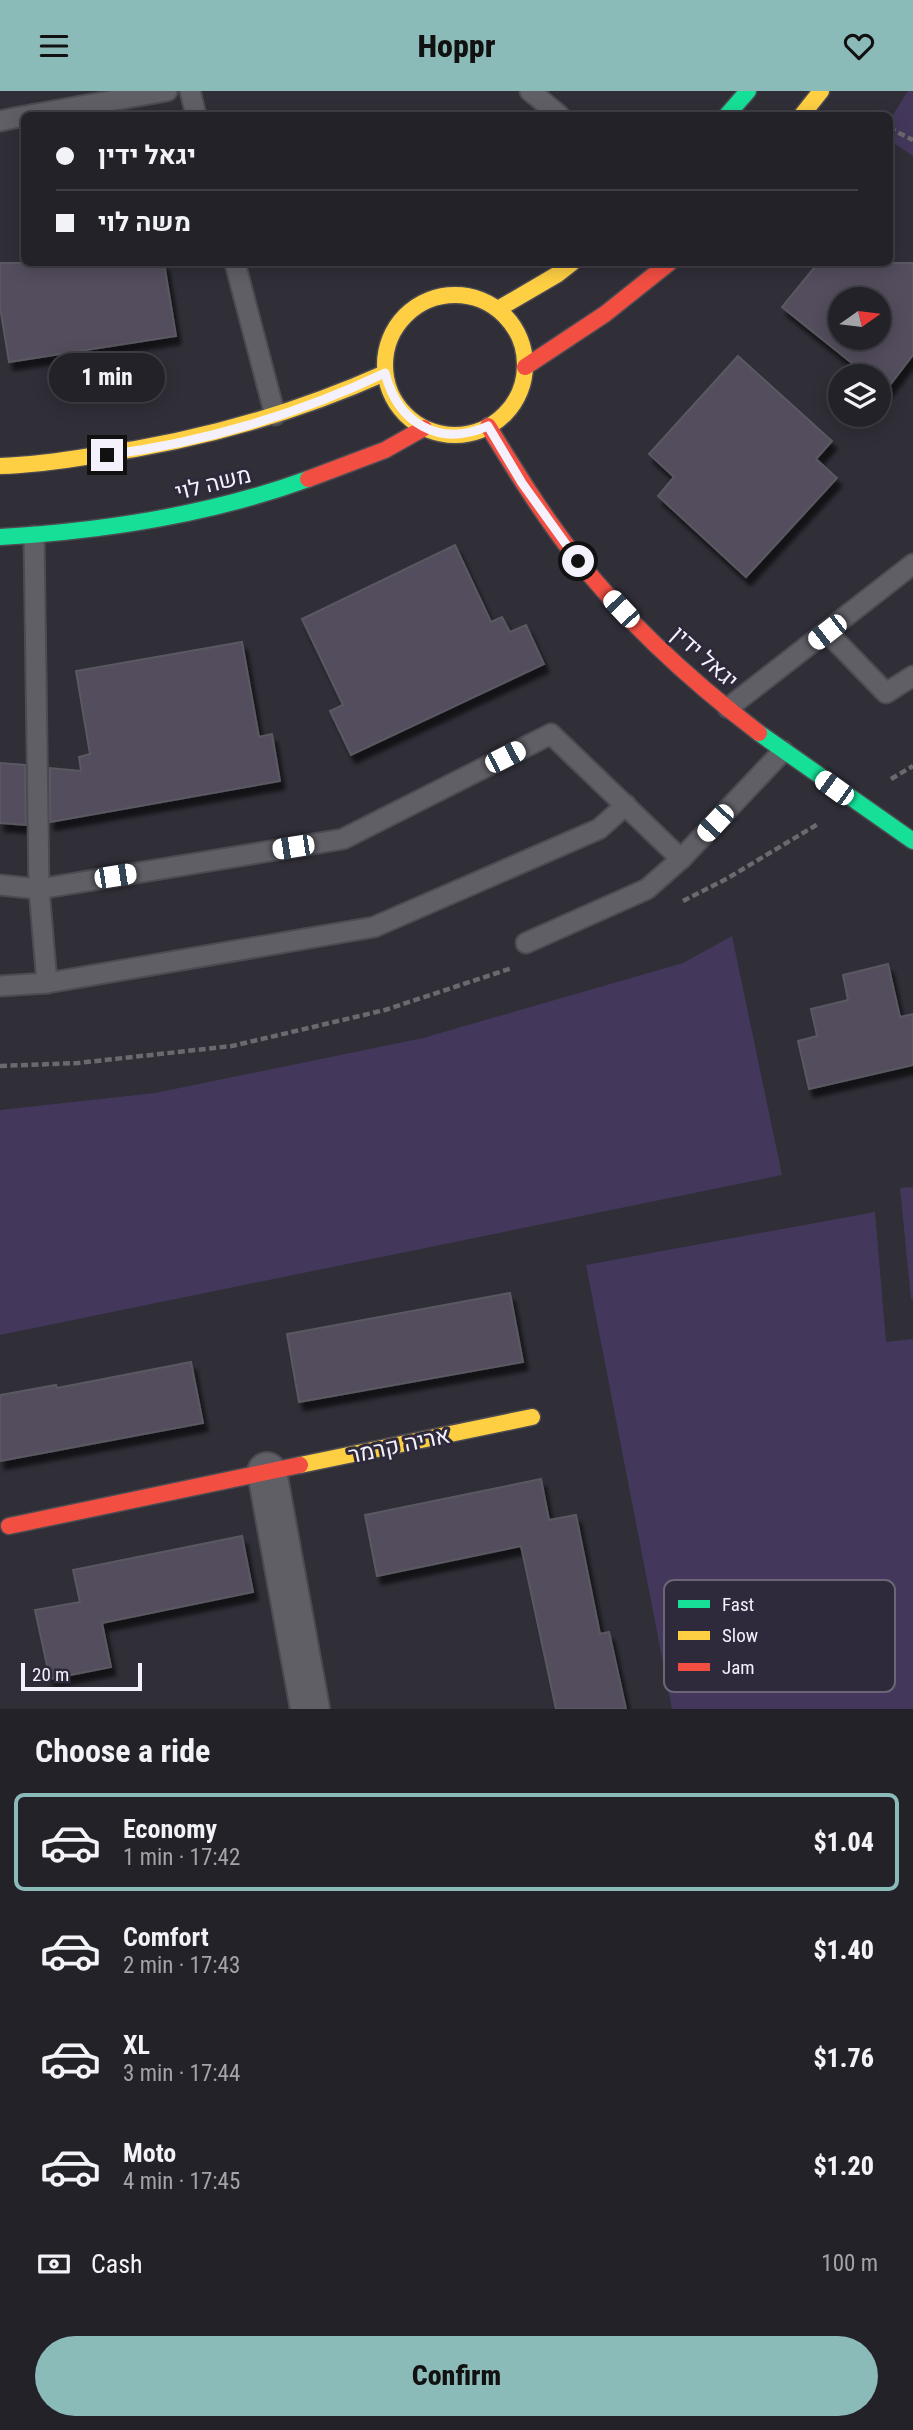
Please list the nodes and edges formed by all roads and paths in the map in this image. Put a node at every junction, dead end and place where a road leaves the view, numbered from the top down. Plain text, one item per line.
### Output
1 (167, 91) edge
2 (190, 91) edge
3 (530, 91) edge
4 (748, 91) edge
5 (821, 91) edge
6 (47, 112) edge
7 (195, 112) edge
8 (555, 112) edge
9 (730, 112) edge
10 (804, 112) edge
11 (21, 117) edge
12 (0, 121) edge
13 (893, 130) edge
14 (913, 141) edge
15 (236, 266) edge
16 (568, 266) edge
17 (665, 266) edge
18 (498, 309) junction
19 (525, 367) junction
20 (385, 373) junction
21 (275, 415) junction
22 (488, 426) junction
23 (424, 428) junction
24 (0, 466) edge
25 (34, 536) junction
26 (0, 537) edge
27 (913, 564) edge
28 (827, 632) junction
29 (913, 676) edge
30 (728, 708) junction
31 (783, 751) junction
32 (913, 766) edge
33 (855, 802) junction
34 (626, 805) junction
35 (913, 841) edge
36 (681, 859) junction
37 (0, 885) edge
38 (39, 889) junction
39 (681, 902) dead end
40 (526, 943) dead end
41 (517, 966) dead end
42 (47, 983) junction
43 (0, 986) edge
44 (0, 1066) edge
45 (532, 1417) dead end
46 (267, 1472) junction
47 (9, 1526) dead end
48 (310, 1709) edge

1 - 6 lane
2 - 7 lane
3 - 8 lane
4 - 9 street
5 - 10 street
11 - 12 lane
13 - 14 path
15 - 21 lane
16 - 18 street
17 - 19 street
18 - 19 street
18 - 20 street
19 - 22 street
20 - 21 street, משה לוי
20 - 23 street
21 - 24 street, משה לוי
22 - 23 street
22 - 30 street, יגאל ידין
23 - 25 street, משה לוי
25 - 26 street, משה לוי
25 - 38 lane
27 - 28 lane
28 - 29 lane
28 - 30 lane
30 - 31 street, יגאל ידין
31 - 33 street, יגאל ידין
31 - 36 lane
32 - 33 path
33 - 35 street, יגאל ידין
33 - 39 path
34 - 36 lane
34 - 38 lane
34 - 42 lane
36 - 40 lane
37 - 38 lane
38 - 42 lane
41 - 44 path
42 - 43 lane
45 - 46 street, אריה קרמר
46 - 47 street, אריה קרמר
46 - 48 street

